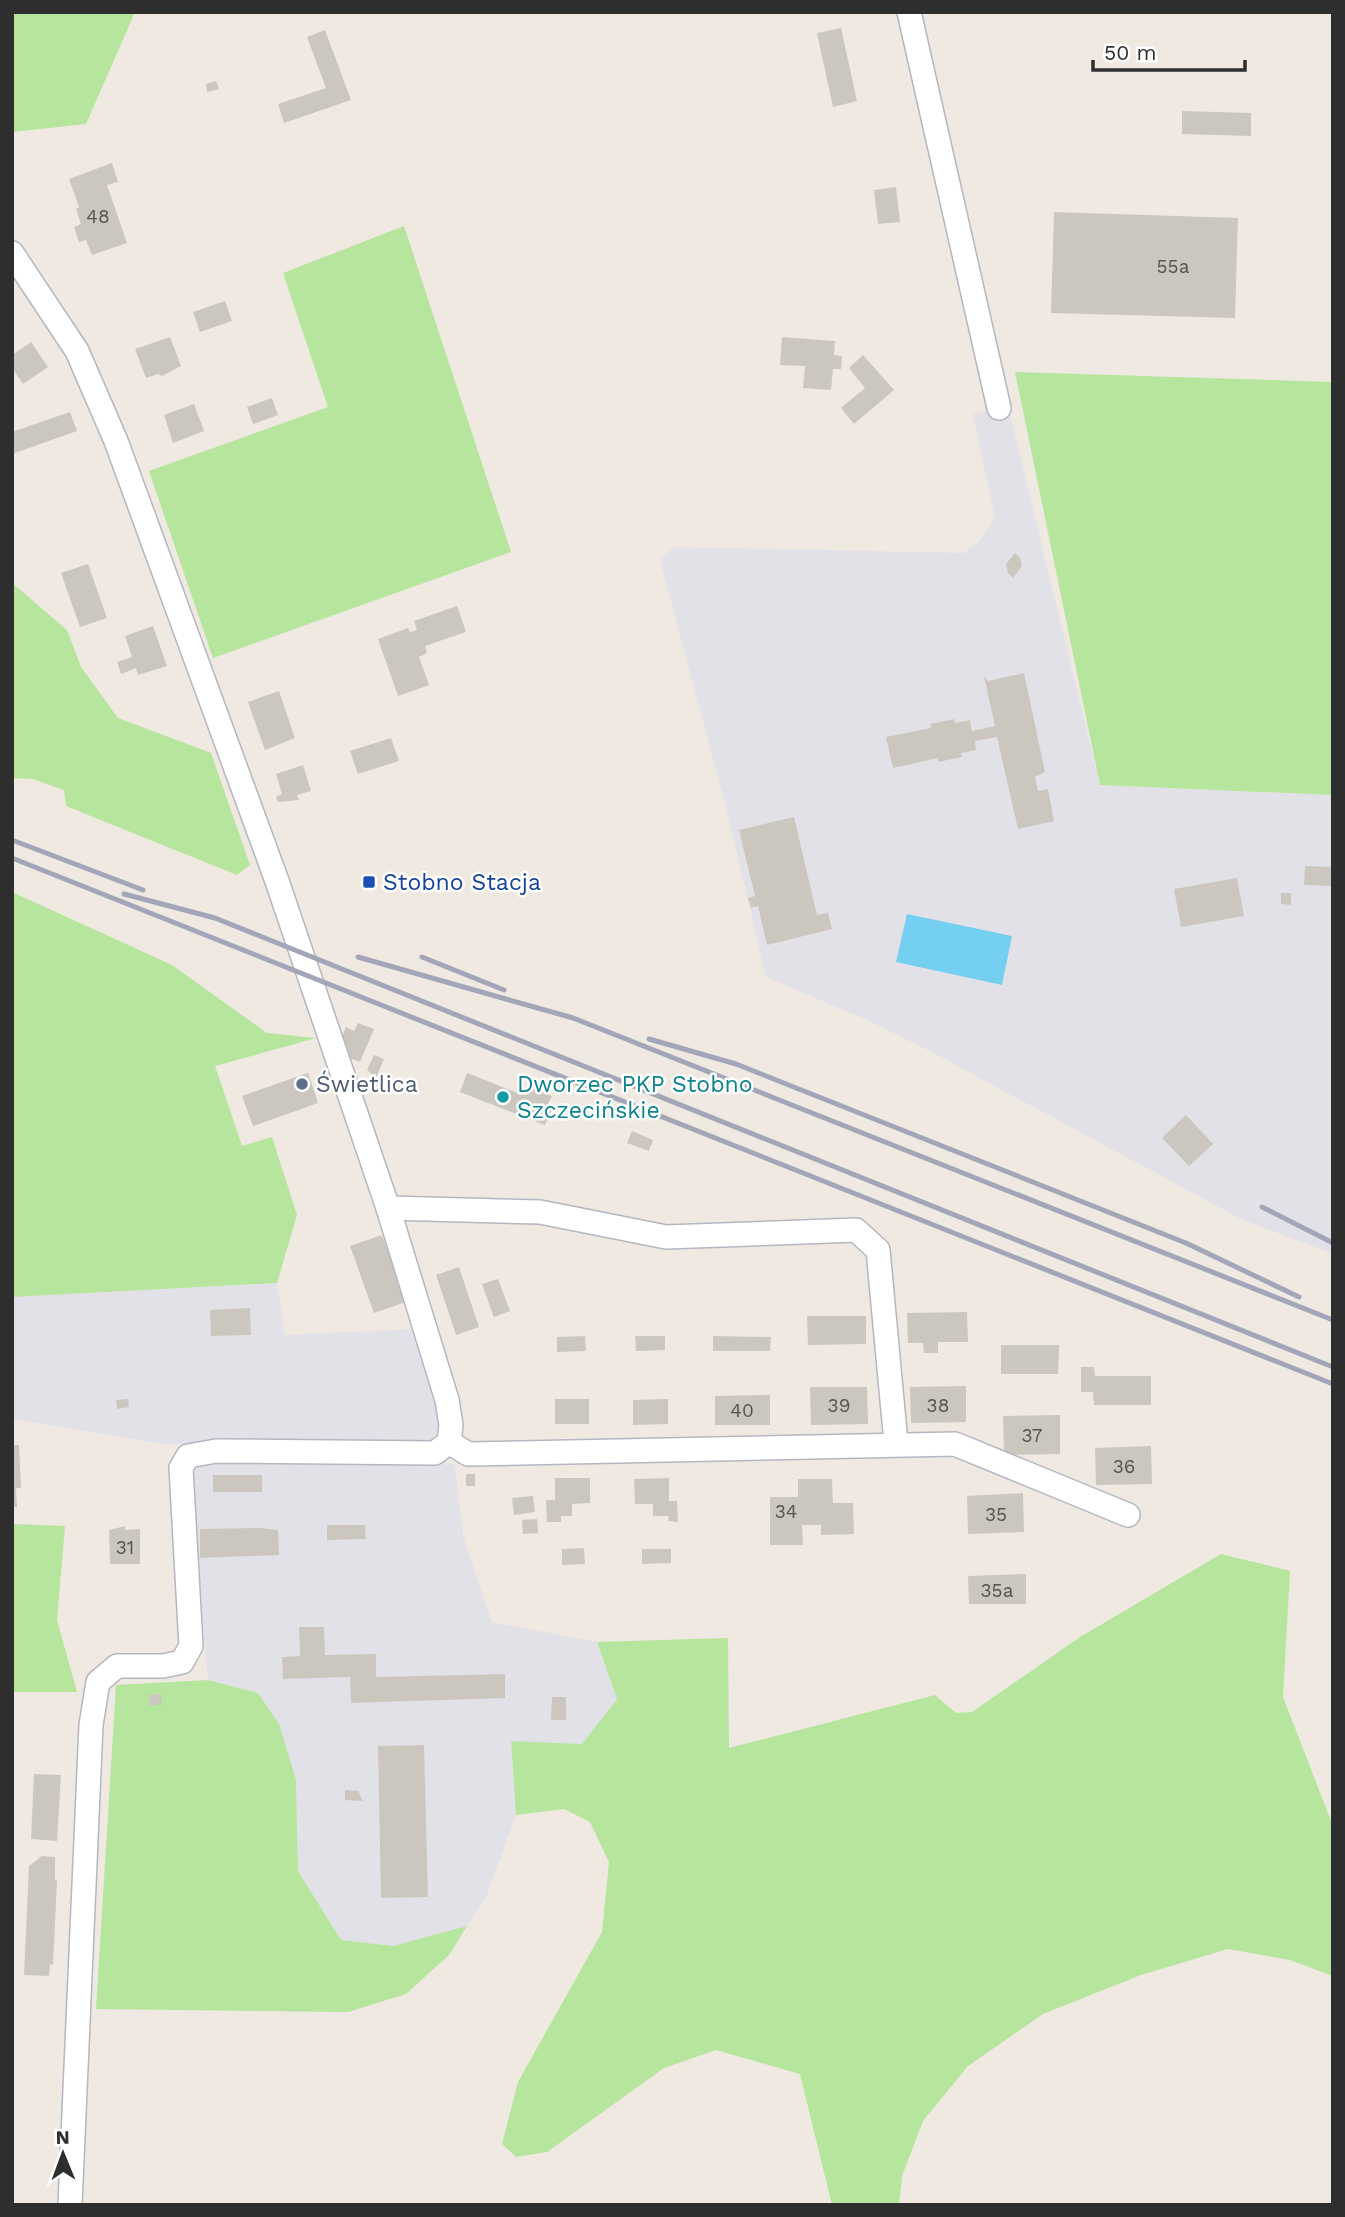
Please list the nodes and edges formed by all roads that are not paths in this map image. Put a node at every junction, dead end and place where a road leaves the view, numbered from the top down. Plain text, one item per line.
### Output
1 (909, 12) edge
2 (12, 253) edge
3 (999, 408) dead end
4 (388, 1208) junction
5 (449, 1442) junction
6 (896, 1443) junction
7 (1128, 1515) dead end
8 (70, 2205) edge

1 - 3 street
2 - 4 street
4 - 5 street
4 - 6 street
5 - 6 street
5 - 8 street
6 - 7 street

